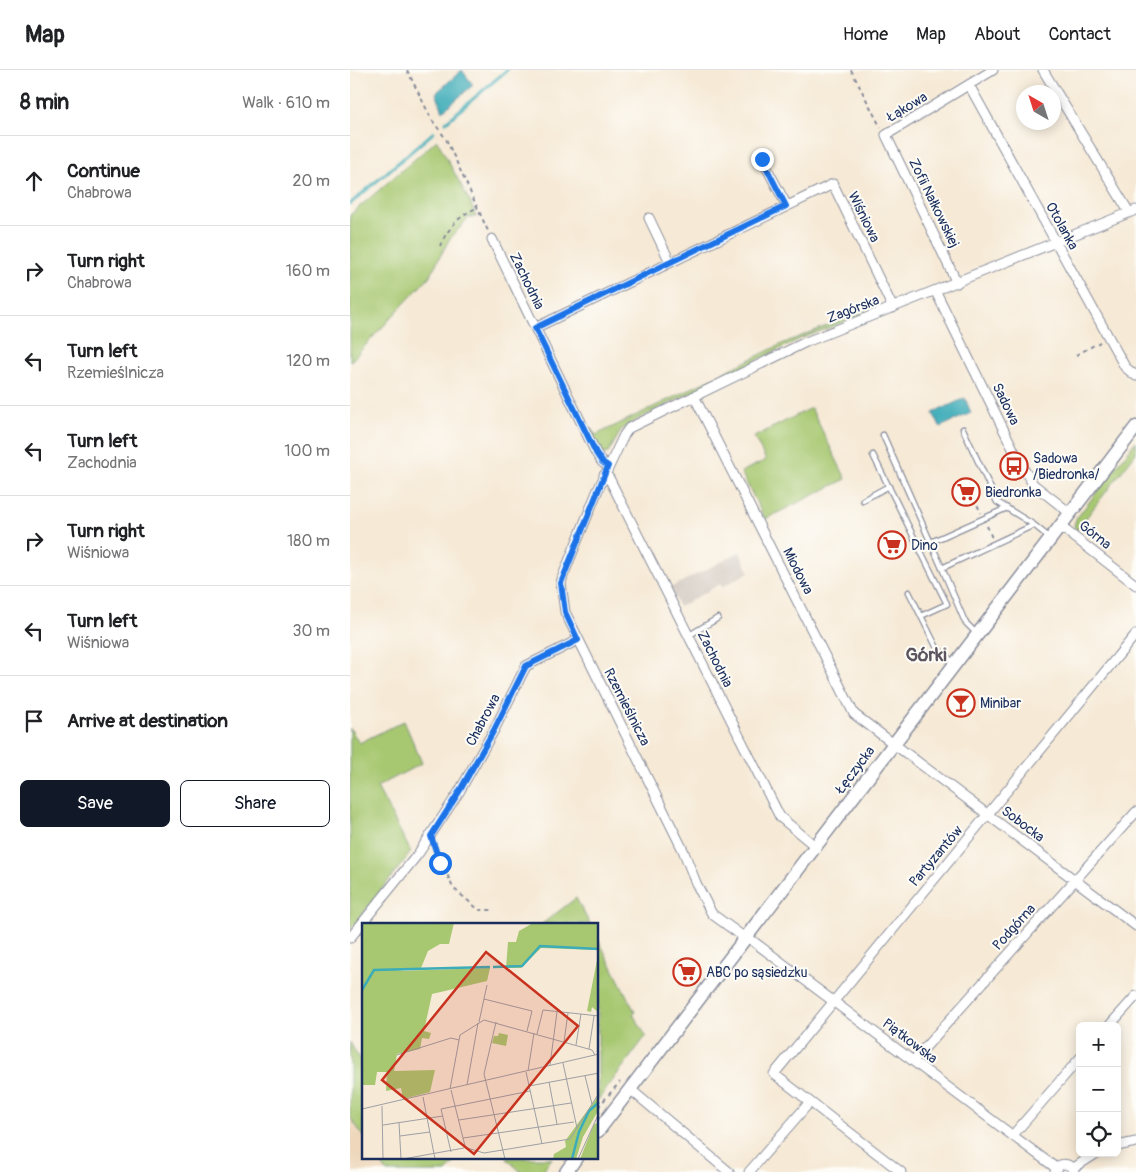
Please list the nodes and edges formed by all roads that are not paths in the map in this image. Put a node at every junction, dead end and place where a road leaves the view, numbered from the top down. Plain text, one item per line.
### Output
1 (993, 70) edge
2 (1043, 70) edge
3 (968, 85) junction
4 (886, 135) joint
5 (762, 159) dead end
6 (786, 206) junction
7 (1133, 211) edge
8 (649, 218) dead end
9 (492, 240) road end
10 (1055, 243) junction
11 (670, 262) junction
12 (957, 283) junction
13 (936, 292) junction
14 (892, 308) junction
15 (535, 328) junction
16 (1136, 376) edge
17 (694, 396) junction
18 (1136, 427) edge
19 (963, 429) dead end
20 (883, 435) dead end
21 (873, 455) dead end
22 (606, 470) junction
23 (888, 486) junction
24 (863, 500) dead end
25 (1007, 508) junction
26 (1070, 513) junction
27 (1034, 525) junction
28 (1060, 526) junction
29 (1051, 538) junction
30 (931, 542) junction
31 (942, 568) junction
32 (1136, 585) edge
33 (909, 592) dead end
34 (921, 616) junction
35 (718, 618) dead end
36 (978, 634) junction
37 (1136, 634) edge
38 (688, 636) junction
39 (578, 640) junction
40 (955, 664) junction
41 (893, 744) junction
42 (1136, 812) edge
43 (988, 815) junction
44 (815, 846) junction
45 (1074, 880) junction
46 (363, 923) edge
47 (362, 924) edge
48 (1136, 926) edge
49 (746, 937) junction
50 (350, 938) edge
51 (1136, 996) edge
52 (834, 1001) junction
53 (1113, 1022) edge
54 (913, 1061) junction
55 (1076, 1063) edge
56 (626, 1084) junction
57 (810, 1102) junction
58 (599, 1129) edge
59 (1013, 1135) junction
60 (1136, 1142) edge
61 (1121, 1145) edge
62 (1091, 1157) edge
63 (575, 1160) edge
64 (1056, 1170) edge
65 (1073, 1170) edge
66 (566, 1172) edge
67 (728, 1172) edge
68 (749, 1172) edge
69 (901, 1172) edge

1 - 3 street, Łąkowa
2 - 7 street
3 - 4 street, Łąkowa
3 - 10 street, Otolanka
4 - 12 street, Zofii Nałkowskiej
5 - 6 street
6 - 11 street, Wiśniowa
6 - 14 street, Wiśniowa
7 - 10 street, Zagórska
8 - 11 street
9 - 15 street, Zachodnia
10 - 12 street, Zagórska
10 - 16 street, Otolanka
11 - 15 street, Wiśniowa
12 - 13 street, Zagórska
13 - 14 street, Zagórska
13 - 26 street, Sadowa
14 - 17 street, Zagórska
15 - 22 street, Zachodnia
17 - 22 street, Zagórska
17 - 41 street, Miodowa
18 - 26 main road, Łęczycka
19 - 25 lane
20 - 30 lane
21 - 23 lane
22 - 38 street, Zachodnia
22 - 39 street, Rzemieślnicza
23 - 24 lane
23 - 34 lane
25 - 27 lane
25 - 30 lane
26 - 28 main road, Łęczycka
27 - 29 lane
27 - 31 lane
28 - 29 main road, Łęczycka
28 - 32 street, Górna
29 - 36 main road, Łęczycka
30 - 31 lane
31 - 36 lane
33 - 34 lane
34 - 40 lane
35 - 38 lane
36 - 40 main road, Łęczycka
37 - 43 street, Partyzantów
38 - 44 street, Zachodnia
39 - 46 street, Chabrowa
39 - 49 street, Rzemieślnicza
40 - 41 main road, Łęczycka
41 - 43 street, Sobocka
41 - 44 main road, Łęczycka
42 - 45 street, Podgórna
43 - 45 street, Sobocka
43 - 52 street, Partyzantów
44 - 49 main road, Łęczycka
45 - 48 street, Sobocka
45 - 54 street, Podgórna
47 - 50 street, Chabrowa
49 - 52 street, Piątkowska
49 - 56 main road, Łęczycka
51 - 53 street
52 - 54 street, Piątkowska
52 - 57 street, Partyzantów
54 - 59 street, Piątkowska
55 - 59 street
56 - 58 main road, Łęczycka
56 - 67 street
57 - 68 street
57 - 69 street
59 - 64 street, Piątkowska
60 - 61 street
62 - 65 street
63 - 66 main road
64 - 65 street

